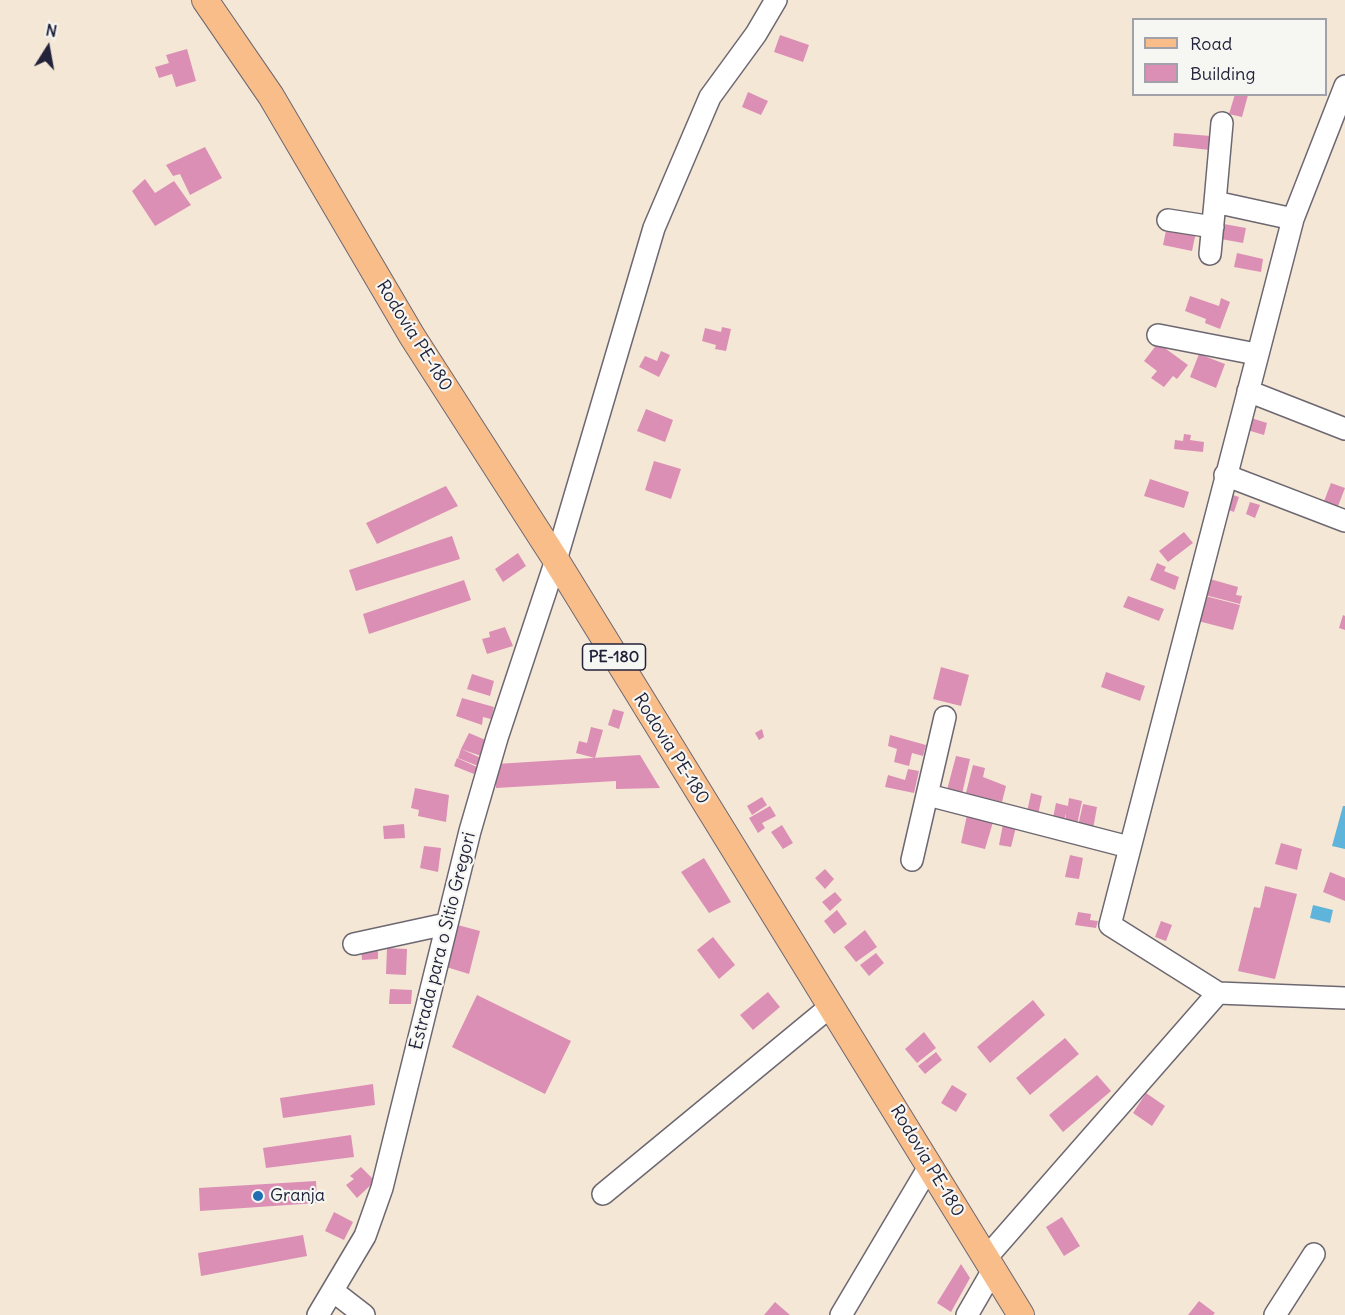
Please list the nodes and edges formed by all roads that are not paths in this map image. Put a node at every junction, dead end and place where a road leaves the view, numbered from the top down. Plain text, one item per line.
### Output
1 (205, 0) edge
2 (776, 0) edge
3 (1345, 86) edge
4 (1222, 123) dead end
5 (1215, 202) junction
6 (1293, 219) junction
7 (1168, 220) dead end
8 (1213, 227) junction
9 (1210, 254) dead end
10 (1158, 335) dead end
11 (1256, 354) junction
12 (1248, 391) junction
13 (1345, 429) edge
14 (1225, 475) junction
15 (1345, 521) edge
16 (556, 560) junction
17 (945, 717) dead end
18 (928, 795) junction
19 (1129, 848) junction
20 (912, 860) dead end
21 (446, 924) junction
22 (354, 944) dead end
23 (1218, 993) junction
24 (1345, 998) edge
25 (831, 1006) junction
26 (930, 1165) junction
27 (603, 1194) dead end
28 (1314, 1254) dead end
29 (990, 1264) junction
30 (333, 1291) junction
31 (318, 1315) edge
32 (364, 1315) edge
33 (841, 1315) edge
34 (967, 1315) edge
35 (1021, 1315) edge
36 (1275, 1315) edge

1 - 16 main road, Rodovia PE-180 / PE-180
2 - 16 street, Estrada para o Sitio Gregori
3 - 6 street
4 - 5 street
5 - 6 street
5 - 8 street
6 - 11 street
7 - 8 street
8 - 9 street
10 - 11 street
11 - 12 street
12 - 13 street
12 - 14 street
14 - 15 street
14 - 19 street
16 - 21 street, Estrada para o Sitio Gregori
16 - 25 main road, Rodovia PE-180 / PE-180
17 - 18 street
18 - 19 street
18 - 20 street
19 - 23 street
21 - 22 street
21 - 30 street, Estrada para o Sitio Gregori
23 - 24 street
23 - 29 street
25 - 26 main road, Rodovia PE-180 / PE-180
25 - 27 street
26 - 29 main road, Rodovia PE-180 / PE-180
26 - 33 street
28 - 36 street
29 - 34 street
29 - 35 main road, Rodovia PE-180 / PE-180
30 - 31 street, Estrada para o Sitio Gregori
30 - 32 street

